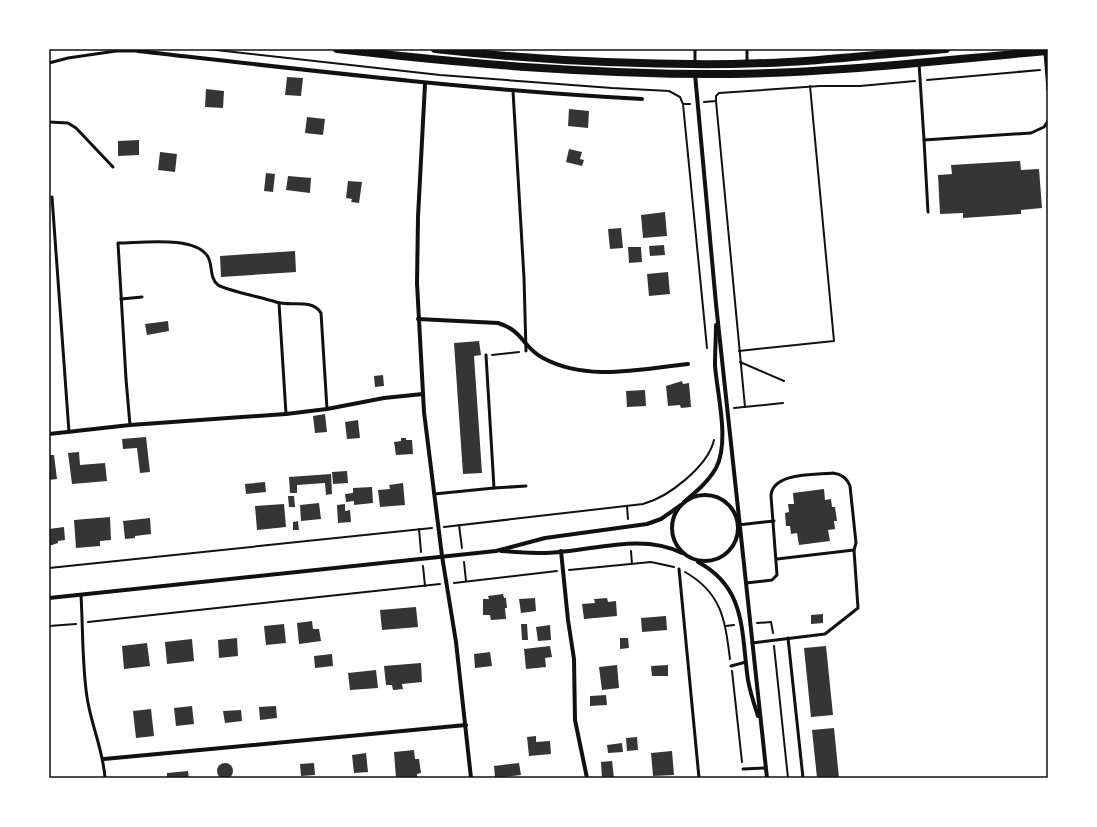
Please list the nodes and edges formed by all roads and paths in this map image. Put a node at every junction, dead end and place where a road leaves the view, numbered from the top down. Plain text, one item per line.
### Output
1 (207, 49) edge
2 (337, 49) edge
3 (435, 49) edge
4 (695, 49) edge
5 (747, 49) edge
6 (946, 49) edge
7 (138, 51) joint
8 (1047, 51) edge
9 (919, 62) junction
10 (49, 63) edge
11 (695, 64) junction
12 (747, 64) junction
13 (1047, 70) junction
14 (695, 74) junction
15 (920, 81) junction
16 (425, 84) junction
17 (810, 86) junction
18 (1048, 90) edge
19 (513, 91) junction
20 (642, 99) dead end
21 (716, 101) junction
22 (697, 103) junction
23 (1048, 121) edge
24 (49, 122) edge
25 (924, 140) junction
26 (113, 167) dead end
27 (52, 197) dead end
28 (928, 212) dead end
29 (142, 296) dead end
30 (121, 299) junction
31 (279, 303) junction
32 (716, 304) junction
33 (418, 319) junction
34 (526, 345) junction
35 (739, 350) junction
36 (526, 351) joint
37 (486, 355) joint
38 (740, 362) junction
39 (688, 364) dead end
40 (784, 381) dead end
41 (423, 394) junction
42 (783, 403) dead end
43 (744, 407) junction
44 (327, 409) junction
45 (726, 409) junction
46 (286, 414) junction
47 (130, 424) junction
48 (69, 432) junction
49 (49, 434) edge
50 (526, 486) dead end
51 (494, 488) junction
52 (434, 494) junction
53 (682, 504) junction
54 (627, 506) dead end
55 (774, 521) junction
56 (738, 524) junction
57 (629, 528) junction
58 (630, 544) junction
59 (854, 550) junction
60 (496, 551) junction
61 (561, 551) junction
62 (442, 556) junction
63 (690, 557) junction
64 (777, 559) junction
65 (632, 564) junction
66 (679, 569) junction
67 (563, 571) junction
68 (745, 583) junction
69 (446, 584) junction
70 (81, 595) junction
71 (49, 598) edge
72 (83, 623) junction
73 (750, 624) junction
74 (741, 625) junction
75 (49, 626) edge
76 (726, 626) junction
77 (788, 638) junction
78 (773, 640) junction
79 (752, 643) junction
80 (746, 662) junction
81 (731, 666) junction
82 (466, 725) junction
83 (761, 726) junction
84 (104, 759) junction
85 (766, 768) junction
86 (743, 769) joint
87 (104, 778) edge
88 (471, 778) edge
89 (587, 778) edge
90 (699, 778) edge
91 (766, 778) edge
92 (788, 778) edge
93 (803, 778) edge

1 - 22 path
2 - 14 main road
3 - 11 main road
4 - 11 lane
5 - 12 lane
6 - 12 main road
7 - 10 lane
7 - 16 street
8 - 9 main road
8 - 13 lane
9 - 14 main road
9 - 15 lane
11 - 12 main road
11 - 14 main road
13 - 15 path
13 - 18 lane
14 - 22 street
15 - 17 path
15 - 25 lane
16 - 19 street
16 - 33 street
17 - 21 path
17 - 35 path
19 - 20 street
19 - 34 lane
21 - 22 path
21 - 35 path
22 - 32 street
23 - 25 lane
24 - 26 lane
25 - 28 lane
27 - 48 lane
29 - 30 lane
30 - 31 lane
30 - 47 lane
31 - 44 lane
31 - 46 lane
32 - 45 street
32 - 53 street
33 - 34 street
33 - 41 street
34 - 36 lane
34 - 39 street
35 - 38 path
36 - 37 path
37 - 51 lane
38 - 40 path
38 - 43 path
41 - 44 street
41 - 52 street
42 - 43 path
43 - 45 path
44 - 46 street
45 - 56 street
46 - 47 street
47 - 48 street
48 - 49 street
50 - 51 lane
51 - 52 lane
52 - 62 street
53 - 56 street
53 - 57 street
53 - 63 street
54 - 57 path
55 - 56 lane
55 - 59 lane
55 - 64 lane
56 - 63 street
56 - 68 street
57 - 60 street
58 - 61 street
58 - 63 street
58 - 65 path
59 - 64 lane
59 - 77 lane
60 - 61 street
60 - 62 street
61 - 67 street
62 - 69 street
62 - 70 street
63 - 74 street
64 - 68 lane
65 - 66 path
65 - 67 path
66 - 76 path
66 - 90 lane
67 - 69 path
67 - 89 street
68 - 73 street
69 - 72 path
69 - 82 street
70 - 71 street
70 - 72 lane
72 - 75 path
72 - 84 lane
73 - 78 path
73 - 79 street
74 - 76 path
74 - 80 street
76 - 81 path
77 - 78 lane
77 - 93 lane
78 - 79 lane
78 - 92 path
79 - 83 street
80 - 81 lane
80 - 83 street
81 - 86 path
82 - 84 street
82 - 88 street
83 - 85 street
84 - 87 lane
85 - 86 lane
85 - 91 street

